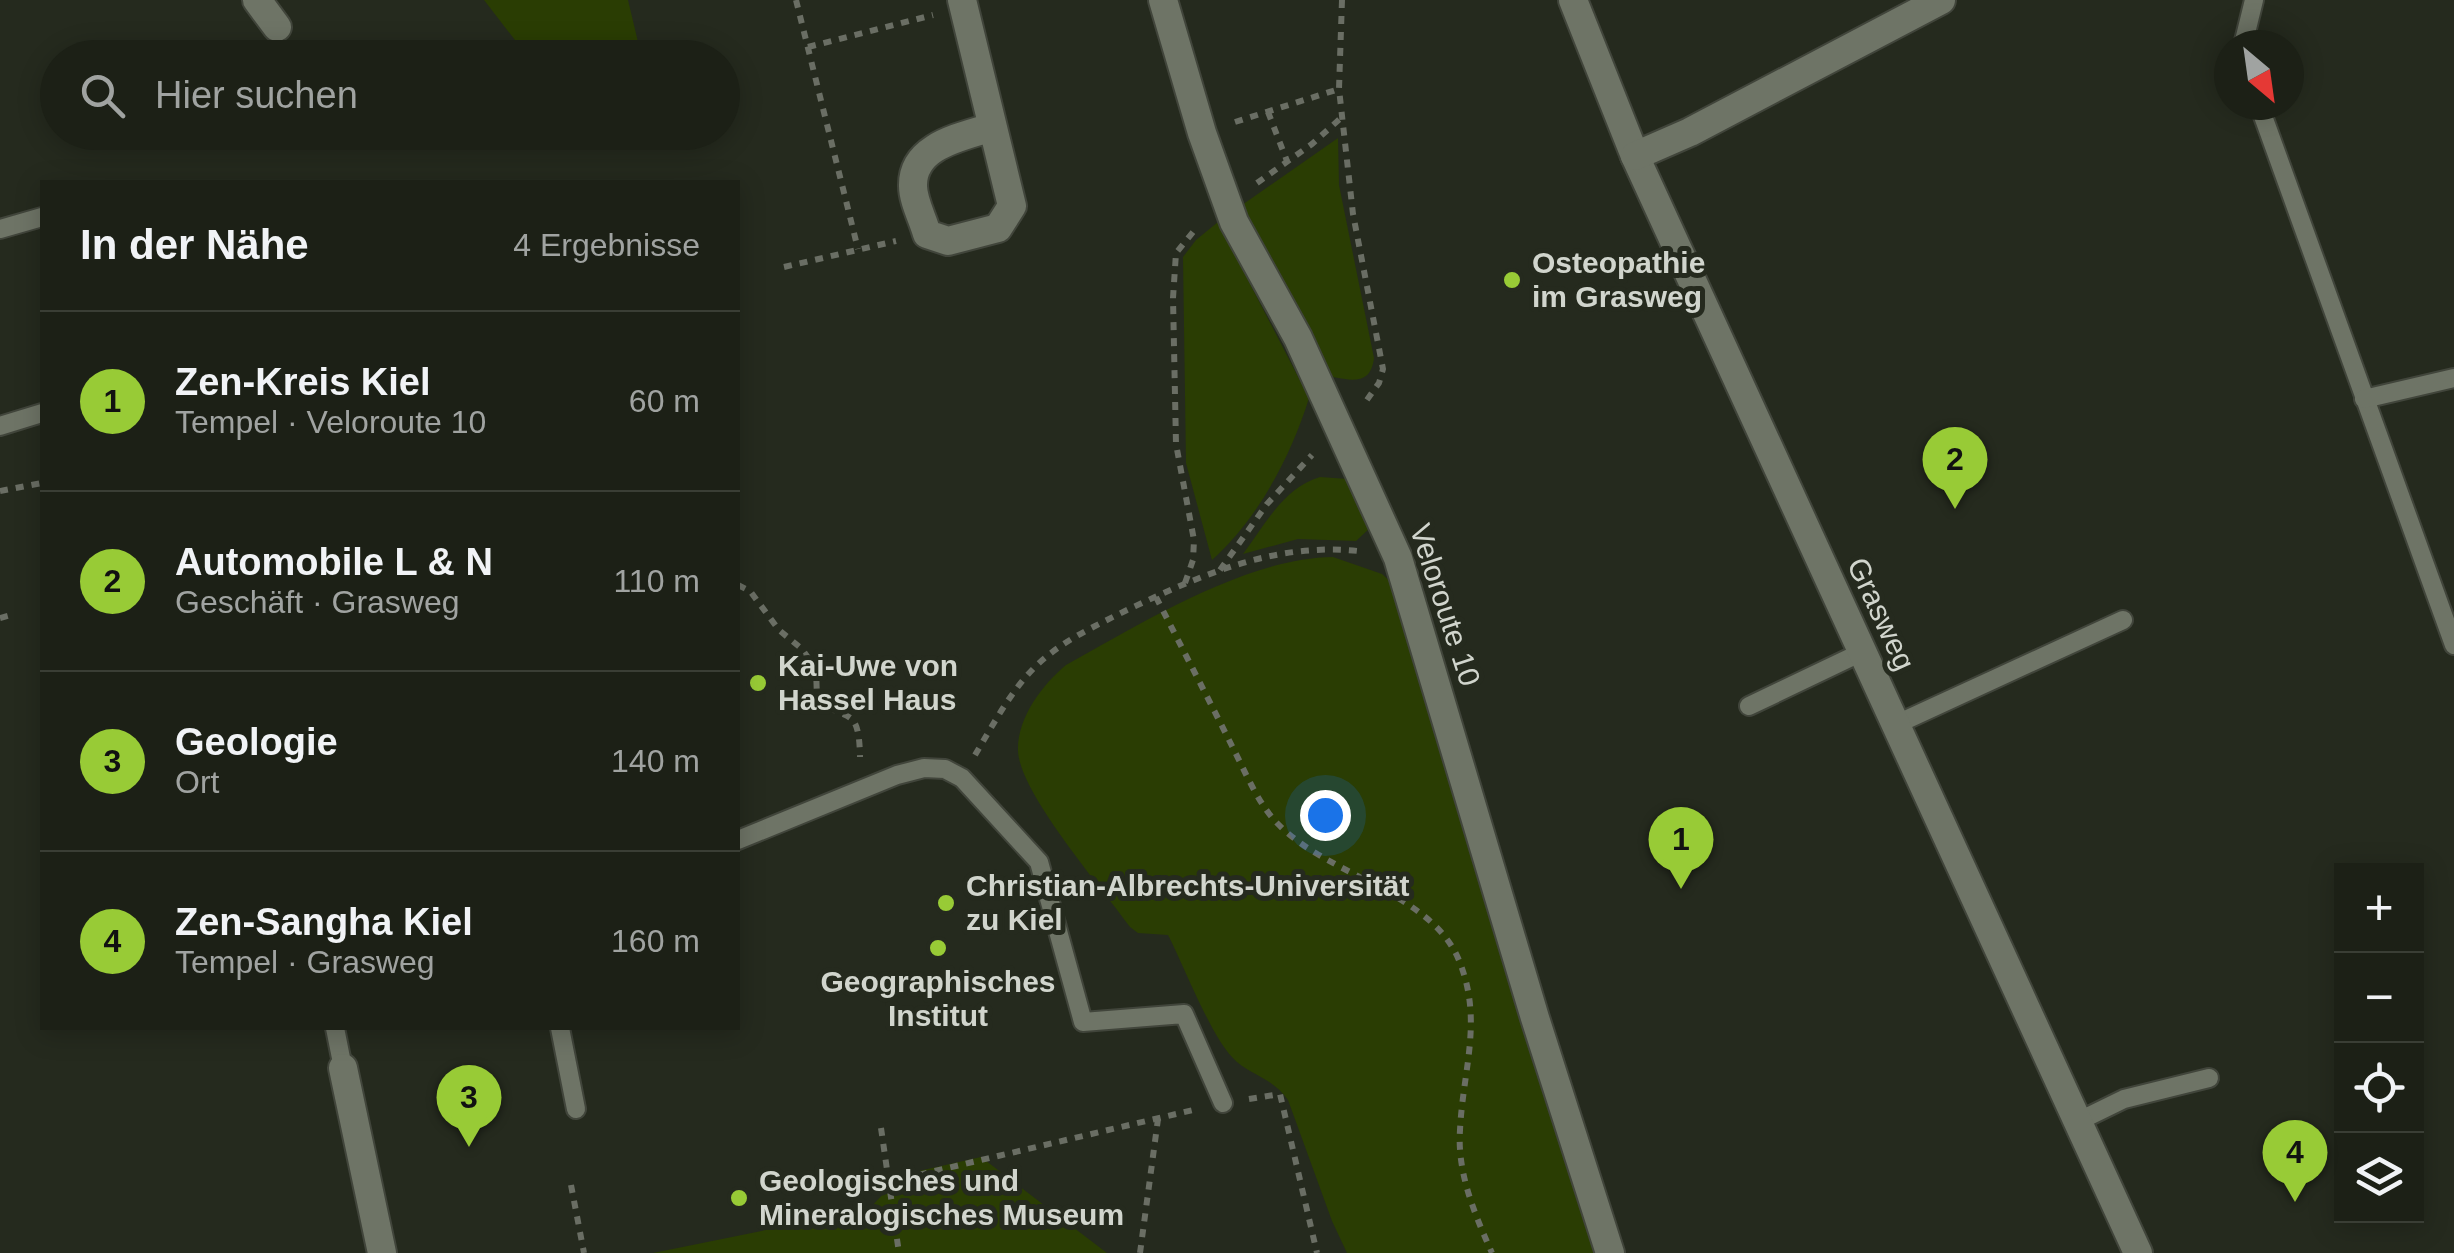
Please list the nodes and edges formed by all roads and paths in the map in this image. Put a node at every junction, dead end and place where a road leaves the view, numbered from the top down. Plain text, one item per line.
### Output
1 (257, 0) edge
2 (796, 0) edge
3 (1163, 0) edge
4 (1342, 0) edge
5 (1573, 0) edge
6 (1941, 0) edge
7 (2254, 0) edge
8 (962, 4) edge
9 (277, 26) dead end
10 (2247, 30) edge
11 (808, 48) junction
12 (1338, 89) junction
13 (1268, 112) junction
14 (2264, 120) edge
15 (992, 127) junction
16 (1202, 133) junction
17 (1636, 156) junction
18 (1288, 160) junction
19 (1227, 204) junction
20 (40, 218) edge
21 (0, 229) edge
22 (927, 234) junction
23 (858, 250) junction
24 (784, 267) dead end
25 (2454, 378) edge
26 (2364, 400) junction
27 (40, 414) edge
28 (0, 426) edge
29 (40, 483) edge
30 (0, 491) edge
31 (1398, 558) junction
32 (1185, 582) junction
33 (740, 585) edge
34 (1156, 597) junction
35 (15, 614) dead end
36 (0, 618) edge
37 (2122, 620) dead end
38 (2454, 645) edge
39 (1862, 652) junction
40 (1749, 706) dead end
41 (1897, 724) junction
42 (962, 778) junction
43 (861, 788) junction
44 (740, 839) edge
45 (335, 1030) edge
46 (560, 1030) edge
47 (343, 1068) joint
48 (2210, 1078) dead end
49 (1224, 1103) junction
50 (576, 1109) dead end
51 (1158, 1119) junction
52 (2079, 1120) junction
53 (881, 1128) dead end
54 (888, 1182) junction
55 (571, 1185) dead end
56 (382, 1253) edge
57 (584, 1253) edge
58 (899, 1253) edge
59 (1140, 1253) edge
60 (1317, 1253) edge
61 (1492, 1253) edge
62 (1610, 1253) edge
63 (2138, 1253) edge

1 - 9 street
2 - 11 path
3 - 16 street, Veloroute 10
4 - 12 path
5 - 17 street, Grasweg
6 - 17 street
7 - 10 lane
8 - 11 path
8 - 15 street
11 - 23 path
12 - 13 path
12 - 18 path
13 - 16 path
13 - 18 path
14 - 26 lane
15 - 22 street
15 - 22 street
16 - 19 street, Veloroute 10
17 - 39 street, Grasweg
18 - 19 path
19 - 31 street, Veloroute 10
19 - 32 path
20 - 21 lane
22 - 23 path
23 - 24 path
25 - 26 lane
26 - 38 lane
27 - 28 lane
29 - 30 path
31 - 32 path
31 - 62 street, Veloroute 10
32 - 34 path
33 - 43 path
34 - 42 path
34 - 61 path
35 - 36 path
37 - 41 lane
39 - 40 lane
39 - 41 street, Grasweg
41 - 52 street, Grasweg
42 - 43 lane
42 - 49 lane
43 - 44 lane
45 - 47 lane
46 - 50 lane
47 - 56 street
48 - 52 lane
49 - 51 path
49 - 60 path
51 - 54 path
51 - 59 path
52 - 63 street, Grasweg
53 - 54 path
54 - 58 path
55 - 57 path

